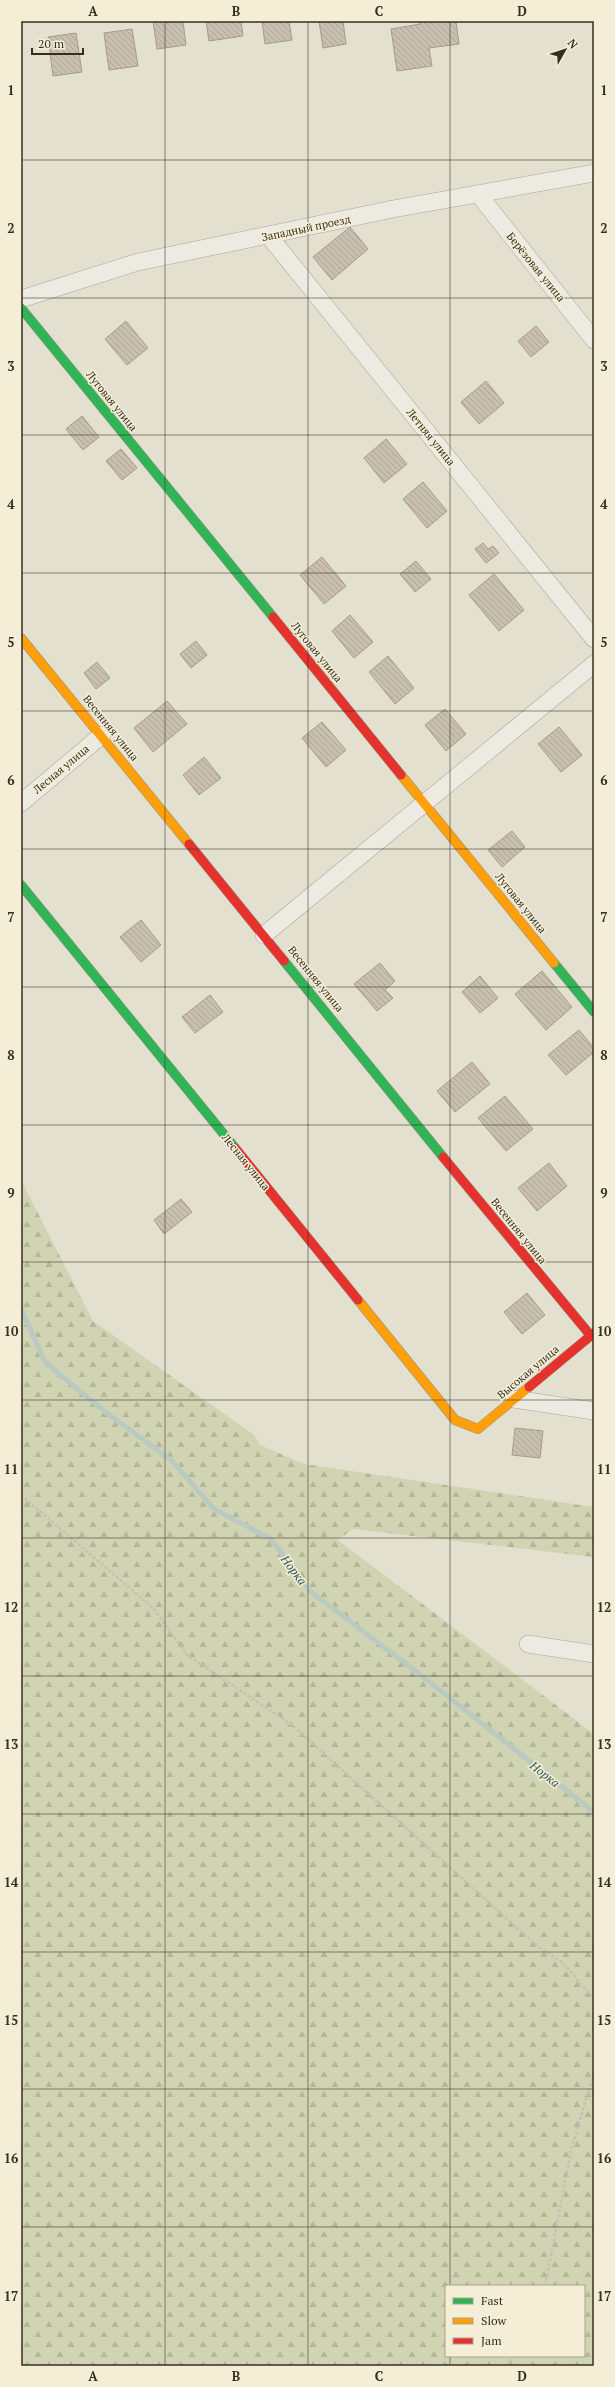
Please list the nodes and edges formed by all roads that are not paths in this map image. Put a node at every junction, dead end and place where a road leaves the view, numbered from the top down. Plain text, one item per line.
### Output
1 (594, 173) edge
2 (478, 194) junction
3 (268, 236) junction
4 (21, 299) edge
5 (21, 308) edge
6 (594, 340) edge
7 (21, 638) edge
8 (594, 639) edge
9 (594, 664) edge
10 (102, 735) junction
11 (21, 803) edge
12 (424, 803) junction
13 (21, 885) edge
14 (264, 935) junction
15 (594, 1012) edge
16 (592, 1334) edge
17 (514, 1399) junction
18 (594, 1411) edge
19 (478, 1429) joint
20 (528, 1644) dead end
21 (594, 1654) edge

1 - 2 street, Западный проезд
2 - 3 street, Западный проезд
2 - 6 street, Берёзовая улица
3 - 4 street, Западный проезд
3 - 8 street, Летняя улица
5 - 12 street, Луговая улица
7 - 10 street, Весенняя улица
9 - 12 street
10 - 11 street, Лесная улица
10 - 14 street, Весенняя улица
12 - 14 street
12 - 15 street, Луговая улица
13 - 19 street, Лесная улица
14 - 16 street, Весенняя улица
16 - 17 street, Высокая улица
17 - 18 street
17 - 19 street, Высокая улица
20 - 21 street

